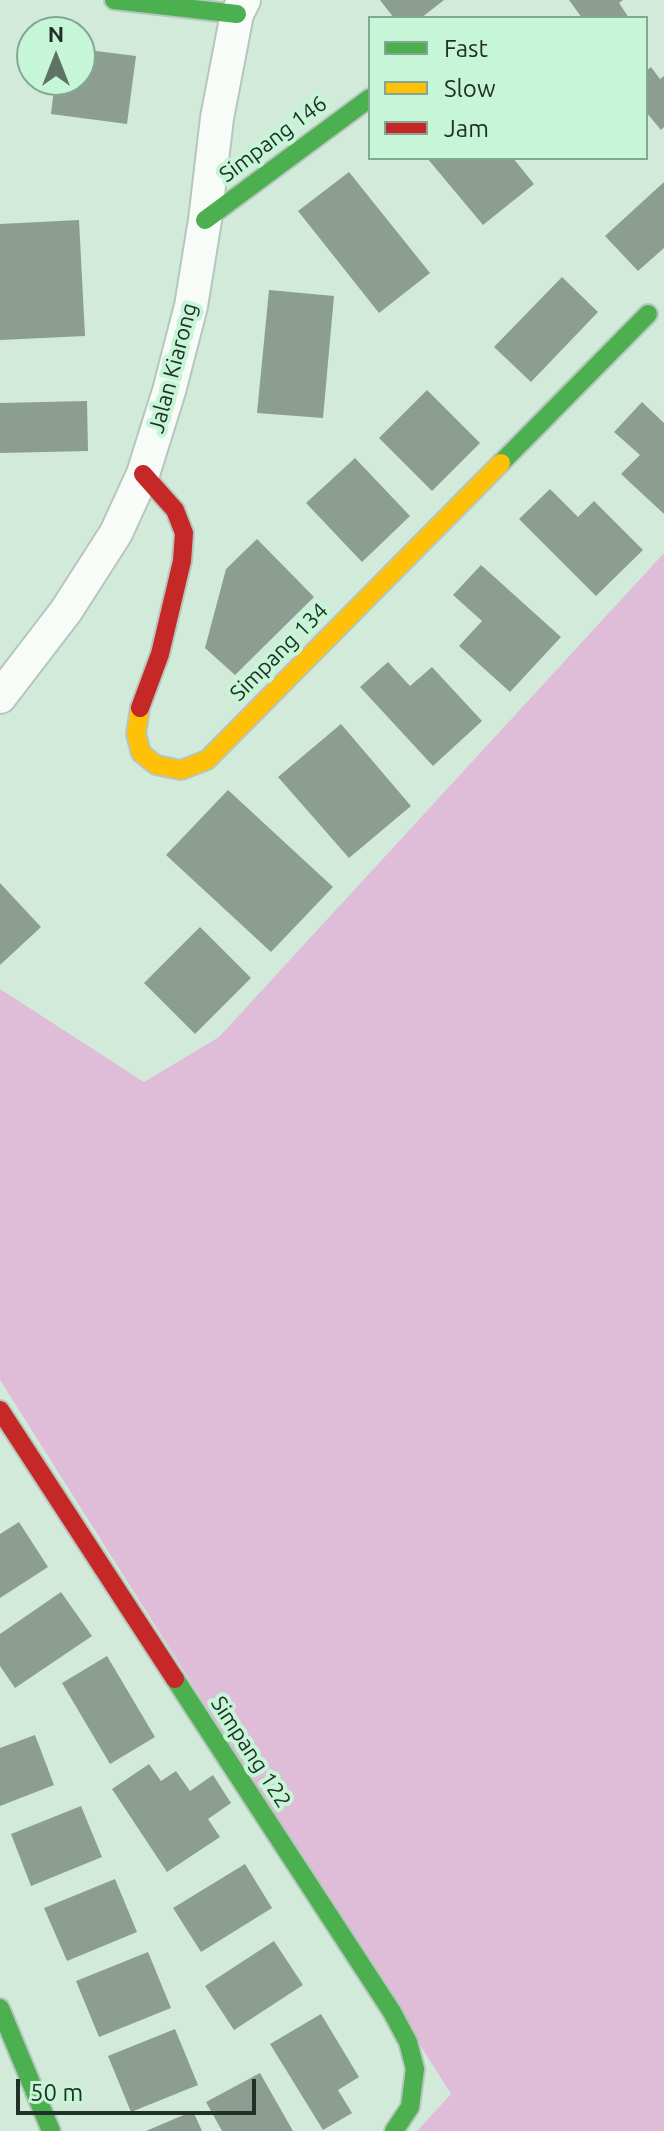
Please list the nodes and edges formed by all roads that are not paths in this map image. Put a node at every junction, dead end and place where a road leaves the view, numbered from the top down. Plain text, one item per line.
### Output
1 (114, 0) edge
2 (241, 7) edge
3 (368, 99) edge
4 (205, 220) junction
5 (648, 314) dead end
6 (143, 474) junction
7 (0, 697) edge
8 (0, 1410) edge
9 (0, 2008) edge
10 (12, 2076) edge
11 (51, 2131) edge
12 (394, 2131) edge

1 - 2 street
2 - 4 street, Jalan Kiarong
3 - 4 street, Simpang 146
4 - 6 street, Jalan Kiarong
5 - 6 street, Simpang 134
6 - 7 street, Jalan Kiarong
8 - 12 street, Simpang 122
9 - 10 street
10 - 11 street

